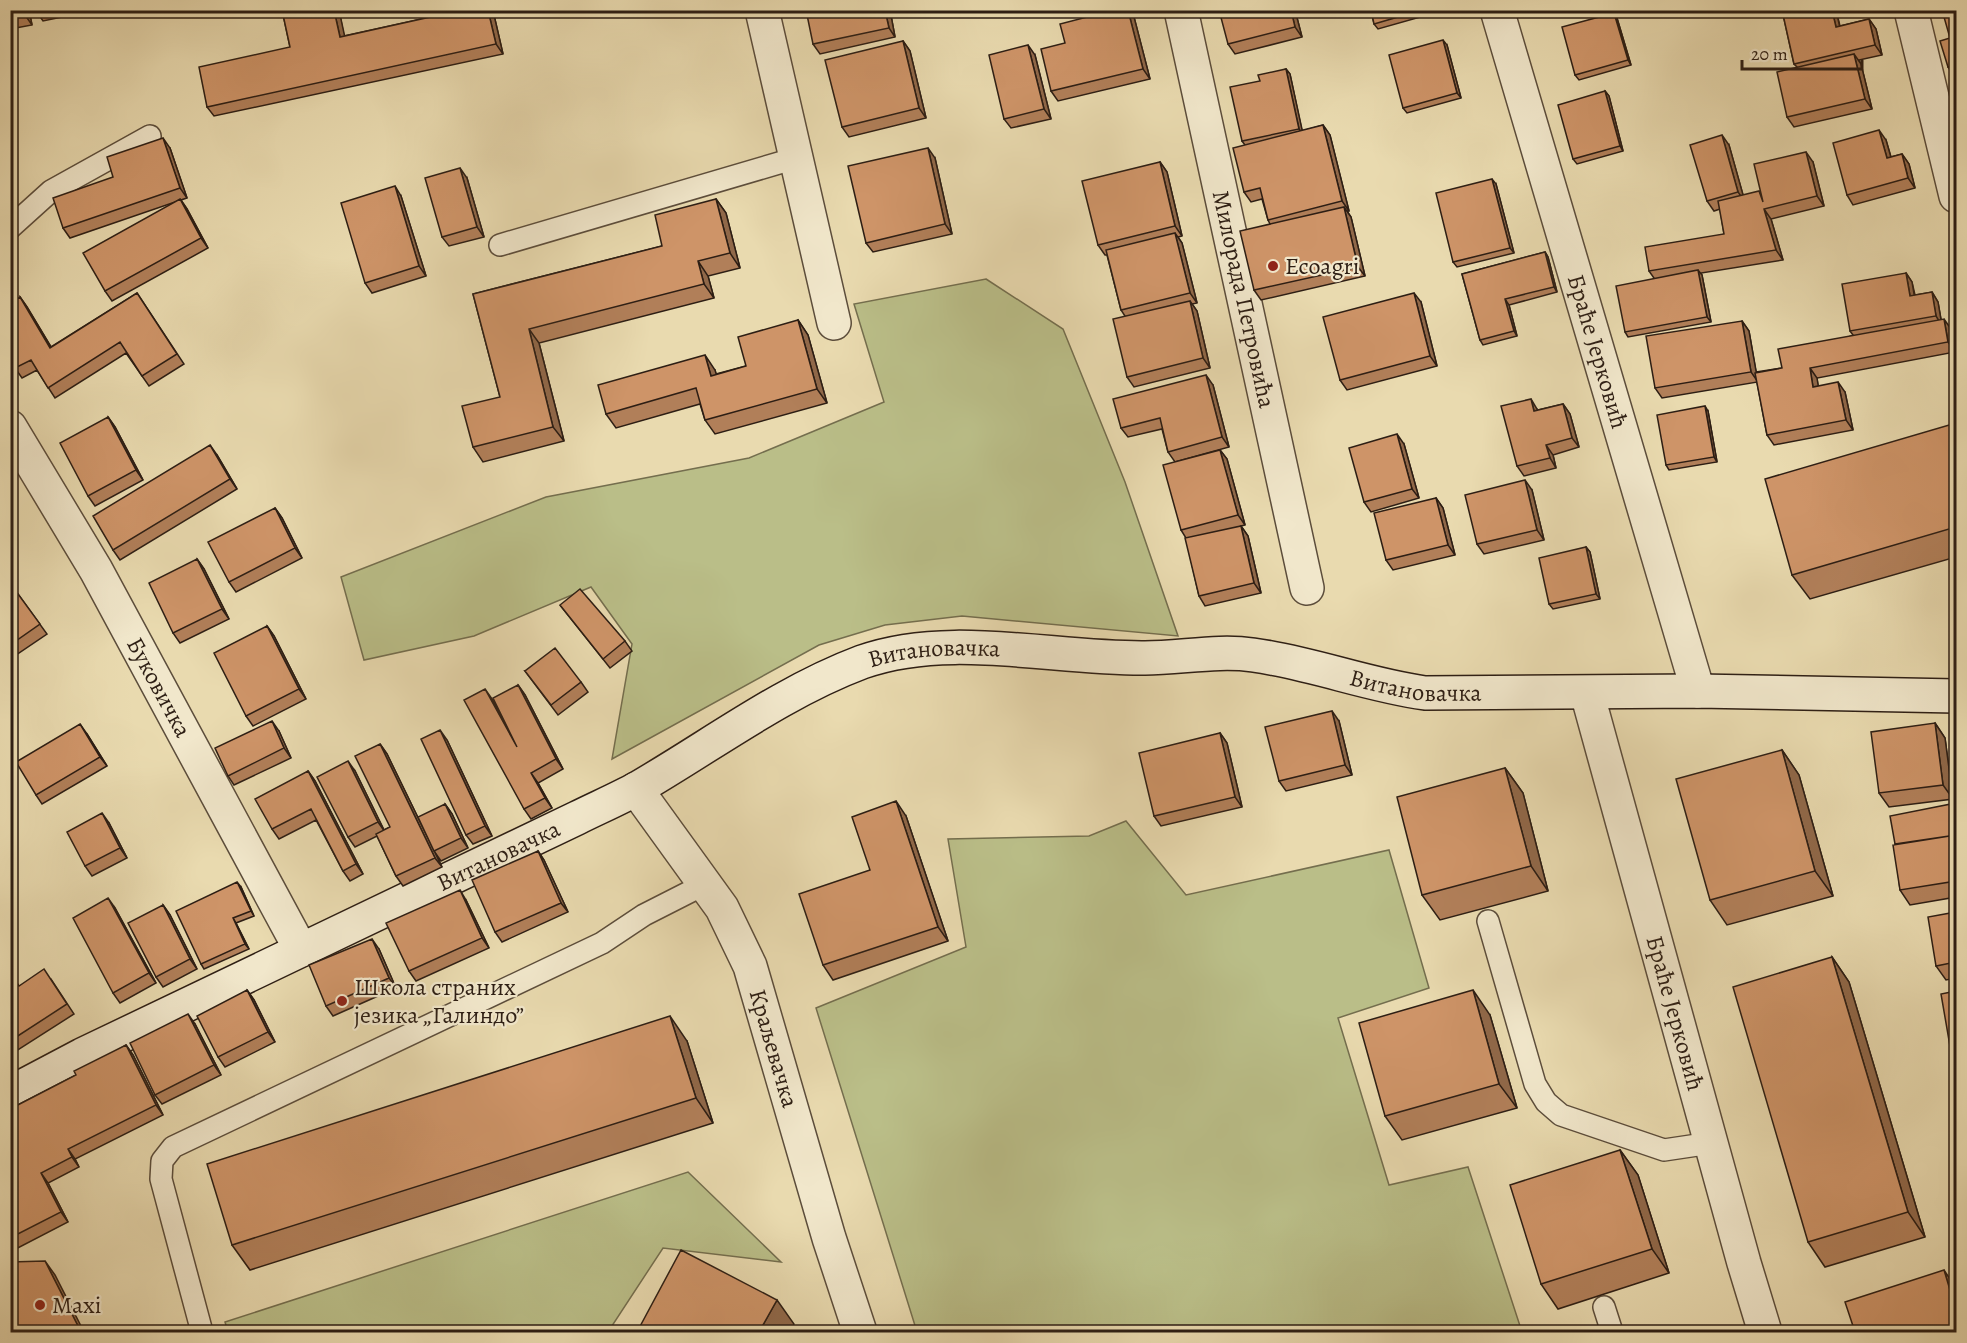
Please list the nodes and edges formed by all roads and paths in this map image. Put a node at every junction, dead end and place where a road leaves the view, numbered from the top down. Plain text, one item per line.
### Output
1 (762, 10) edge
2 (1181, 10) edge
3 (1497, 10) edge
4 (1911, 10) edge
5 (150, 136) dead end
6 (796, 158) junction
7 (1956, 196) edge
8 (10, 228) edge
9 (500, 245) dead end
10 (834, 323) dead end
11 (10, 427) edge
12 (1307, 588) dead end
13 (1698, 691) junction
14 (1587, 693) junction
15 (1956, 696) edge
16 (636, 789) junction
17 (705, 884) junction
18 (1488, 921) edge
19 (301, 950) junction
20 (10, 1093) edge
21 (1711, 1143) junction
22 (1604, 1307) edge
23 (202, 1332) edge
24 (860, 1332) edge
25 (1612, 1332) edge
26 (1765, 1332) edge

1 - 6 street
2 - 12 street, Милорада Петровића
3 - 13 street, Браће Јерковић
4 - 7 street
5 - 8 lane
6 - 9 lane
6 - 10 street
11 - 19 street, Буковичка
13 - 14 street, Витановачка
13 - 15 street, Витановачка
14 - 16 street, Витановачка
14 - 21 street, Браће Јерковић
16 - 17 street, Краљевачка
16 - 19 street, Витановачка
17 - 23 lane
17 - 24 street, Краљевачка
18 - 21 lane
19 - 20 street, Витановачка
21 - 26 street, Браће Јерковић
22 - 25 lane

